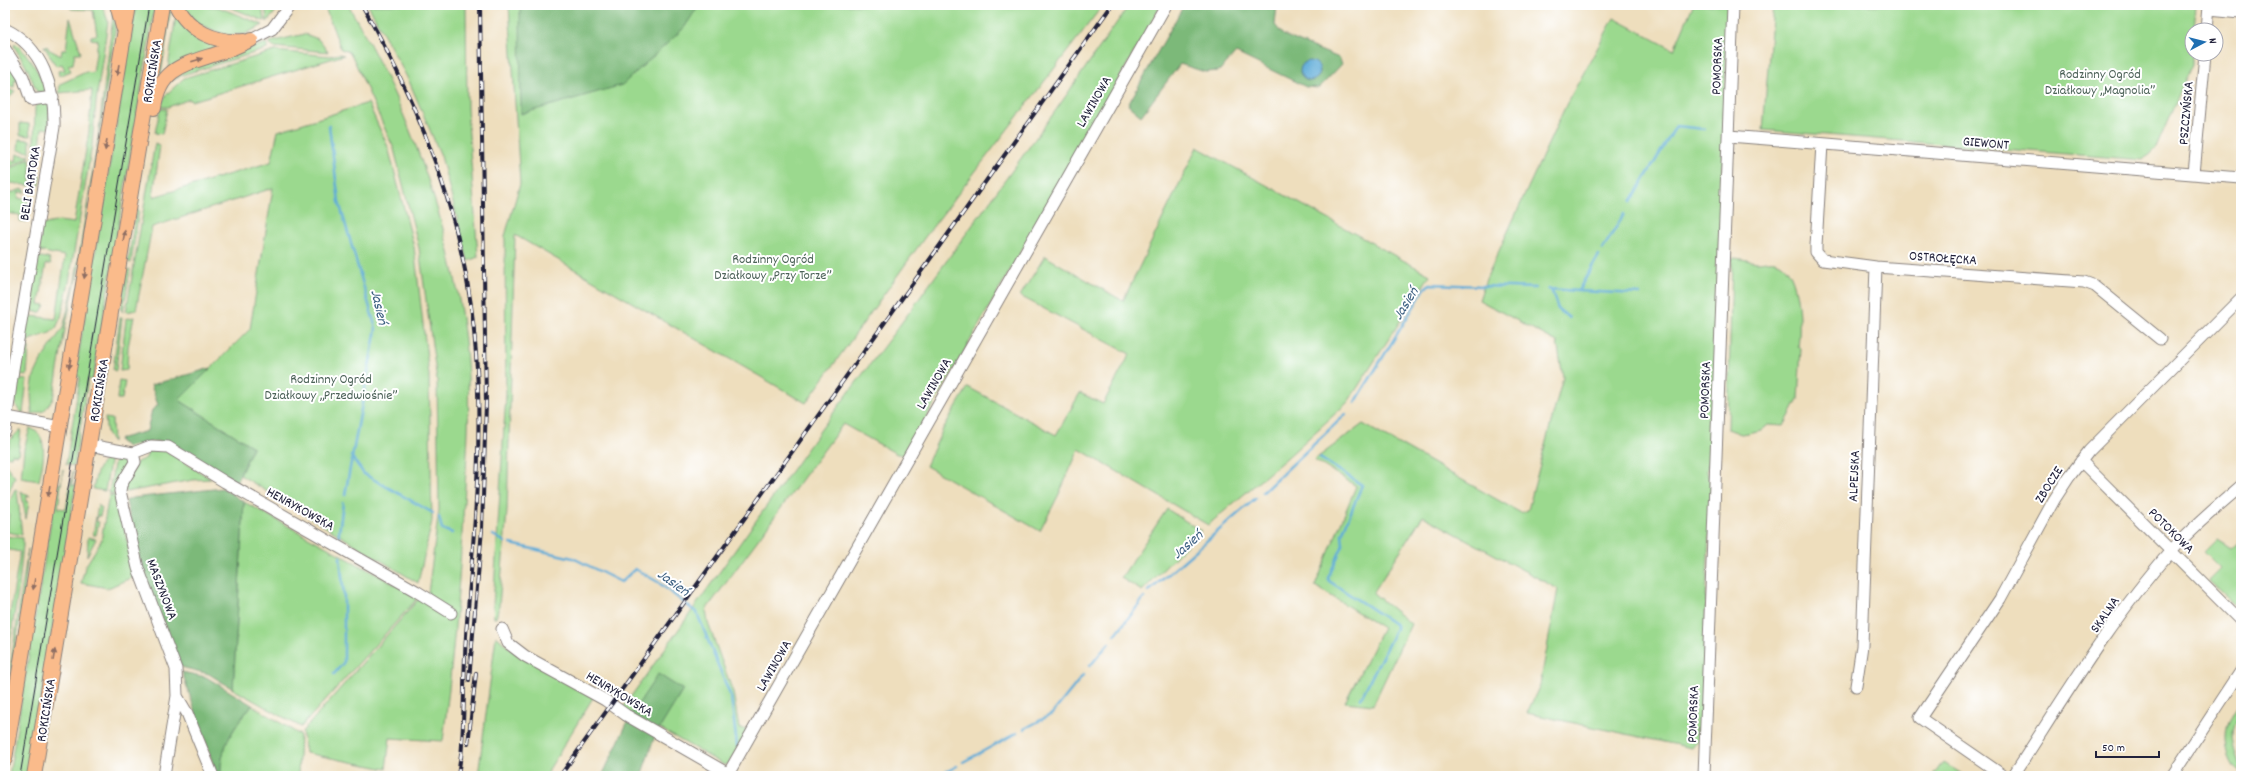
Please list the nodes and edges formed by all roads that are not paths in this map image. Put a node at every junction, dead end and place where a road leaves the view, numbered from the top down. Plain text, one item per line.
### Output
1 (117, 5) edge
2 (129, 5) edge
3 (162, 5) edge
4 (176, 5) edge
5 (290, 5) edge
6 (1166, 5) edge
7 (1734, 5) edge
8 (2209, 7) edge
9 (2241, 12) edge
10 (2208, 22) edge
11 (7, 30) edge
12 (124, 33) junction
13 (251, 40) junction
14 (5, 48) edge
15 (2204, 62) edge
16 (53, 97) junction
17 (1729, 136) junction
18 (1822, 144) junction
19 (2194, 174) junction
20 (2241, 178) edge
21 (129, 206) junction
22 (1876, 267) junction
23 (2241, 298) edge
24 (2160, 339) dead end
25 (9, 369) edge
26 (8, 391) edge
27 (7, 418) junction
28 (60, 427) junction
29 (5, 431) edge
30 (89, 445) junction
31 (133, 453) junction
32 (2081, 461) junction
33 (2241, 486) edge
34 (2171, 551) junction
35 (451, 613) dead end
36 (2241, 621) edge
37 (502, 629) dead end
38 (2241, 671) edge
39 (1856, 686) dead end
40 (177, 696) junction
41 (5, 759) edge
42 (729, 775) edge
43 (34, 776) edge
44 (164, 776) edge
45 (213, 776) edge
46 (1704, 776) edge
47 (2004, 776) edge
48 (2013, 776) edge
49 (2172, 776) edge

1 - 12 main road
2 - 12 main road
3 - 21 main road, ROKICIŃSKA
4 - 13 main road
5 - 13 street
6 - 42 street, LAWINOWA
7 - 17 street, POMORSKA
8 - 9 street
8 - 10 street
11 - 14 street
11 - 16 street, BELI BARTOKA
12 -> 28 main road
21 -> 13 main road
14 - 16 street
15 - 19 street, PSZCZYŃSKA
16 - 25 street, BELI BARTOKA
17 - 18 street, GIEWONT
17 - 46 street, POMORSKA
18 - 19 street, GIEWONT
18 - 22 street, OSTROŁĘCKA
19 - 20 street, GIEWONT
30 -> 21 main road, ROKICIŃSKA
22 - 24 street, OSTROŁĘCKA
22 - 39 street, ALPEJSKA
23 - 32 street, ZBOCZE
25 - 26 street, BELI BARTOKA
26 - 27 street, BELI BARTOKA
27 - 28 street
27 - 29 street, BELI BARTOKA
28 -> 41 main road
30 - 31 street
43 -> 30 main road, ROKICIŃSKA
31 - 35 street, HENRYKOWSKA
31 - 40 street, MASZYNOWA
32 - 34 street, POTOKOWA
32 - 47 street, ZBOCZE
33 - 34 street, SKALNA
34 - 36 street, POTOKOWA
34 - 48 street, SKALNA
37 - 42 street, HENRYKOWSKA
38 - 49 street
40 - 44 street
40 - 45 street, MASZYNOWA

